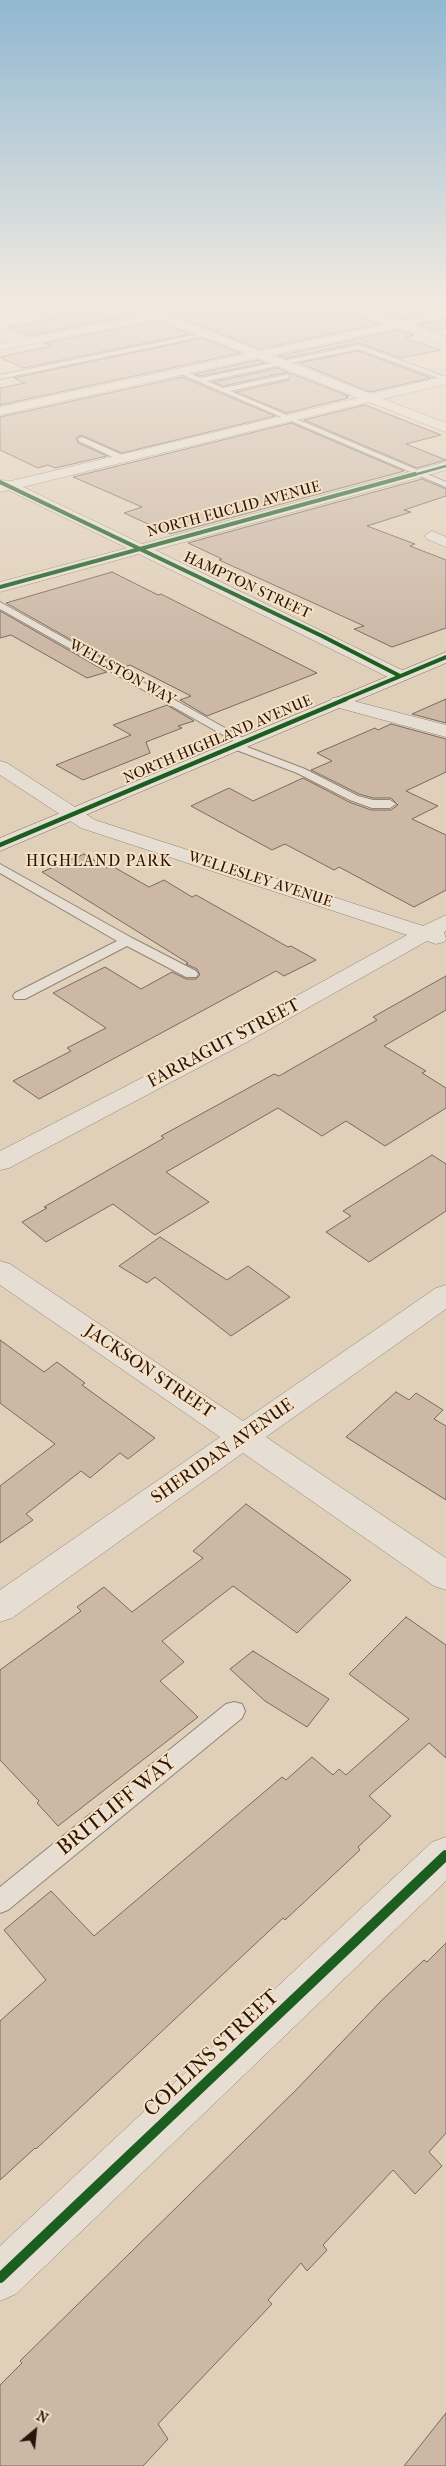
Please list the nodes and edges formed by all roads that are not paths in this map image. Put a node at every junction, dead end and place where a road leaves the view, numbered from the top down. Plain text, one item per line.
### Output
1 (285, 416) edge
2 (298, 416) edge
3 (416, 416) edge
4 (290, 418) junction
5 (446, 428) edge
6 (82, 439) dead end
7 (124, 459) junction
8 (446, 466) edge
9 (418, 473) junction
10 (3, 485) edge
11 (446, 485) edge
12 (432, 536) dead end
13 (446, 542) edge
14 (140, 549) junction
15 (0, 587) edge
16 (0, 604) edge
17 (446, 657) edge
18 (400, 676) junction
19 (338, 702) junction
20 (446, 731) edge
21 (240, 744) junction
22 (0, 767) edge
23 (390, 804) dead end
24 (73, 814) junction
25 (0, 845) edge
26 (0, 868) edge
27 (446, 922) edge
28 (435, 937) edge
29 (127, 940) junction
30 (191, 974) dead end
31 (20, 996) dead end
32 (0, 1162) edge
33 (0, 1270) edge
34 (446, 1295) edge
35 (244, 1436) junction
36 (446, 1576) edge
37 (0, 1608) edge
38 (234, 1711) dead end
39 (446, 1855) edge
40 (0, 1902) edge
41 (0, 2278) edge

1 - 4 lane
2 - 4 street
3 - 5 street
4 - 7 street
4 - 9 lane
6 - 7 lane
7 - 10 street
8 - 9 street, NORTH EUCLID AVENUE
9 - 11 lane
9 - 14 street, NORTH EUCLID AVENUE
10 - 14 street, HAMPTON STREET
12 - 13 street
14 - 15 street, NORTH EUCLID AVENUE
14 - 18 street, HAMPTON STREET
16 - 21 lane, WELLSTON WAY
17 - 18 street, NORTH HIGHLAND AVENUE
18 - 19 street, NORTH HIGHLAND AVENUE
19 - 20 street
19 - 21 street, NORTH HIGHLAND AVENUE
21 - 23 lane, WELLSTON WAY
21 - 24 street, NORTH HIGHLAND AVENUE
22 - 24 street, WELLESLEY AVENUE
24 - 25 street, NORTH HIGHLAND AVENUE
24 - 28 street, WELLESLEY AVENUE
26 - 29 lane
27 - 28 street, FARRAGUT STREET
28 - 32 street, FARRAGUT STREET
29 - 30 lane
29 - 31 lane
33 - 35 street, JACKSON STREET
34 - 35 street, SHERIDAN AVENUE
35 - 36 street, JACKSON STREET
35 - 37 street, SHERIDAN AVENUE
38 - 40 lane, BRITLIFF WAY
39 - 41 street, COLLINS STREET

